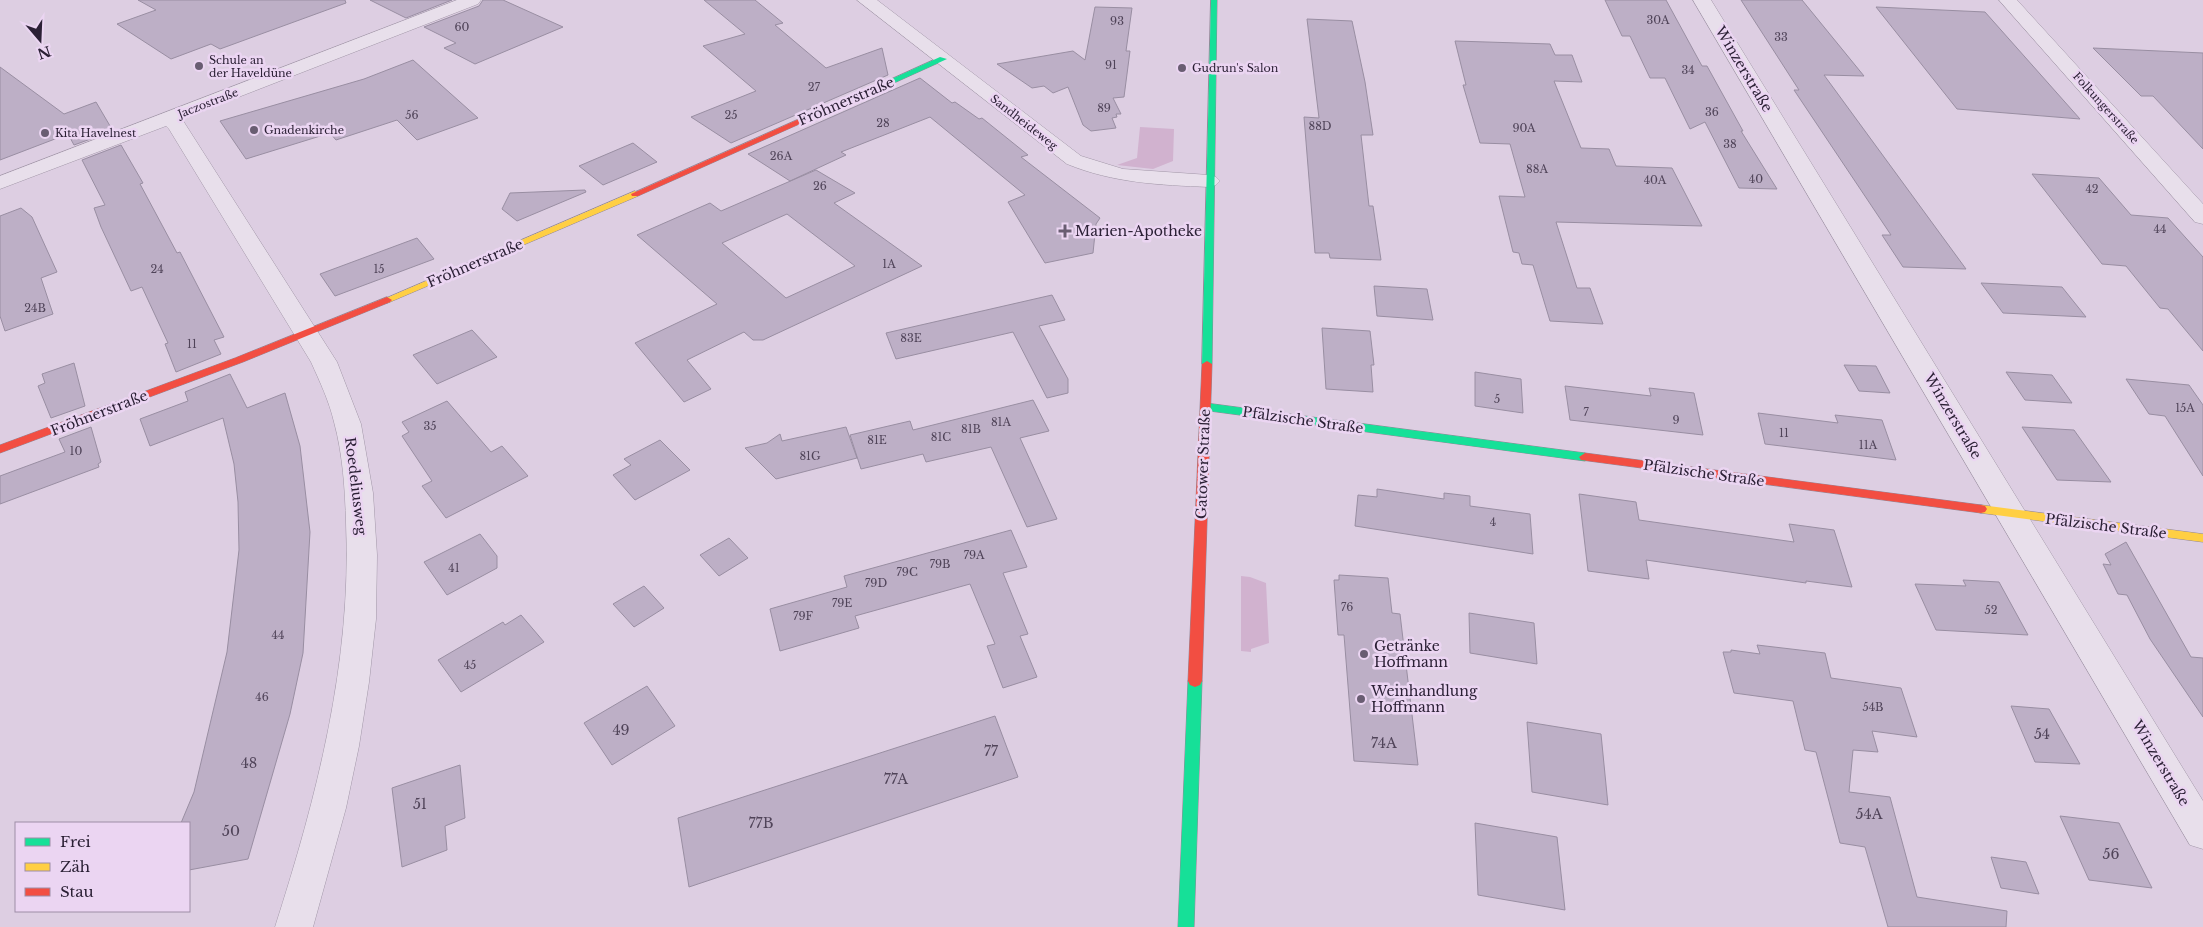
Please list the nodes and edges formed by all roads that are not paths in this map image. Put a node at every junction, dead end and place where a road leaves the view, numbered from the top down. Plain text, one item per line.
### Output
1 (472, 0) edge
2 (866, 0) edge
3 (1214, 0) edge
4 (1702, 0) edge
5 (2008, 0) edge
6 (943, 60) junction
7 (168, 118) junction
8 (1209, 181) junction
9 (0, 183) edge
10 (2203, 216) edge
11 (306, 334) junction
12 (1206, 407) junction
13 (0, 449) edge
14 (2012, 514) junction
15 (2203, 538) edge
16 (2203, 833) edge
17 (294, 927) edge
18 (1186, 927) edge

1 - 7 street, Jaczostraße
2 - 6 street, Sandheideweg
3 - 8 street, Gatower Straße
4 - 14 street, Winzerstraße
5 - 10 street, Folkungerstraße
6 - 8 street, Sandheideweg
6 - 11 street, Fröhnerstraße
7 - 9 street, Jaczostraße
7 - 11 street, Roedeliusweg
8 - 12 street, Gatower Straße
11 - 13 street, Fröhnerstraße
11 - 17 street, Roedeliusweg
12 - 14 street, Pfälzische Straße
12 - 18 street, Gatower Straße
14 - 15 street, Pfälzische Straße
14 - 16 street, Winzerstraße

